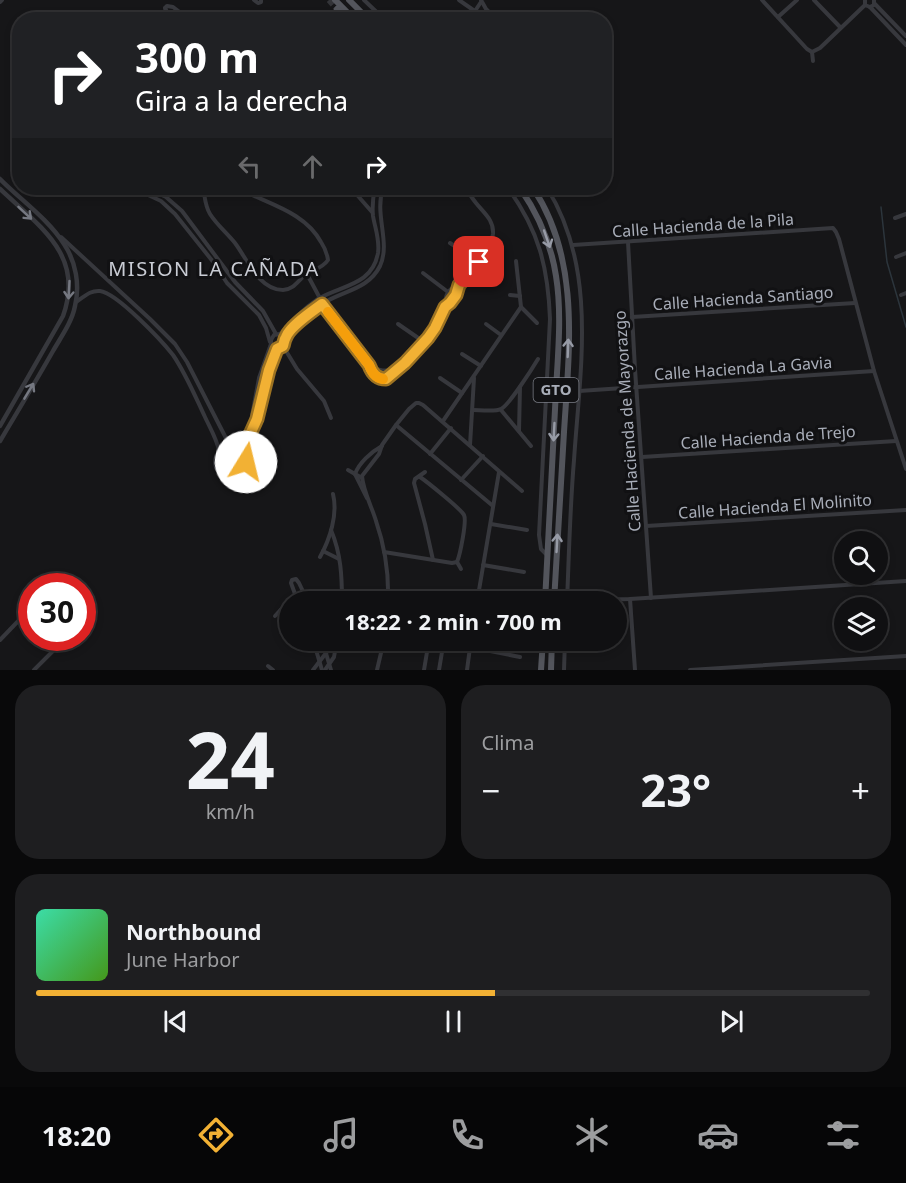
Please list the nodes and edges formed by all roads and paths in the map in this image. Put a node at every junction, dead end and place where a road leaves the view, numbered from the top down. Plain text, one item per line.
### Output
1 (254, 0) edge
2 (261, 0) edge
3 (335, 0) tunnel mouth
4 (349, 0) edge
5 (364, 0) edge
6 (459, 0) edge
7 (762, 0) edge
8 (797, 0) edge
9 (814, 0) edge
10 (481, 1) edge
11 (874, 2) edge
12 (867, 4) edge
13 (337, 9) tunnel mouth
14 (167, 12) edge
15 (180, 12) edge
16 (340, 12) edge
17 (347, 12) edge
18 (361, 12) edge
19 (377, 12) edge
20 (475, 12) joint
21 (778, 17) junction
22 (840, 27) junction
23 (906, 36) edge
24 (906, 45) edge
25 (812, 52) junction
26 (813, 61) dead end
27 (0, 179) edge
28 (0, 189) edge
29 (12, 190) edge
30 (17, 195) edge
31 (148, 195) edge
32 (162, 195) edge
33 (204, 195) edge
34 (253, 195) edge
35 (357, 195) edge
36 (373, 195) edge
37 (381, 195) edge
38 (471, 195) edge
39 (513, 195) edge
40 (524, 195) edge
41 (537, 195) edge
42 (551, 195) edge
43 (373, 214) junction
44 (906, 214) edge
45 (895, 218) dead end
46 (56, 232) junction
47 (628, 242) junction
48 (450, 243) dead end
49 (573, 245) junction
50 (378, 252) junction
51 (384, 253) junction
52 (906, 253) edge
53 (896, 257) dead end
54 (516, 261) dead end
55 (479, 262) junction
56 (423, 273) dead end
57 (307, 274) junction
58 (459, 285) junction
59 (448, 292) junction
60 (510, 296) dead end
61 (520, 296) junction
62 (320, 298) junction
63 (76, 302) junction
64 (855, 303) junction
65 (322, 304) junction
66 (137, 306) junction
67 (445, 307) junction
68 (521, 307) junction
69 (131, 312) junction
70 (632, 317) junction
71 (537, 323) dead end
72 (398, 324) dead end
73 (486, 324) dead end
74 (278, 334) junction
75 (501, 335) junction
76 (285, 339) junction
77 (424, 342) junction
78 (271, 343) junction
79 (283, 346) junction
80 (277, 349) junction
81 (462, 354) dead end
82 (538, 359) dead end
83 (369, 365) junction
84 (481, 366) junction
85 (398, 369) junction
86 (874, 371) junction
87 (475, 375) junction
88 (260, 378) junction
89 (440, 378) dead end
90 (267, 381) junction
91 (520, 387) junction
92 (637, 387) junction
93 (579, 391) junction
94 (462, 393) junction
95 (256, 397) junction
96 (262, 399) junction
97 (473, 410) junction
98 (501, 410) junction
99 (331, 418) dead end
100 (443, 421) junction
101 (396, 424) junction
102 (0, 426) edge
103 (451, 428) junction
104 (519, 431) junction
105 (0, 441) edge
106 (896, 441) junction
107 (382, 445) junction
108 (230, 446) junction
109 (470, 446) junction
110 (531, 446) dead end
111 (237, 448) junction
112 (219, 451) junction
113 (242, 452) junction
114 (430, 453) junction
115 (483, 456) junction
116 (642, 457) junction
117 (906, 469) edge
118 (348, 470) dead end
119 (425, 472) dead end
120 (499, 472) junction
121 (355, 474) junction
122 (420, 477) junction
123 (362, 478) junction
124 (461, 480) junction
125 (522, 491) dead end
126 (333, 494) dead end
127 (369, 501) junction
128 (493, 506) junction
129 (906, 510) edge
130 (491, 524) junction
131 (646, 526) junction
132 (331, 530) junction
133 (527, 530) dead end
134 (323, 551) junction
135 (384, 552) junction
136 (547, 555) junction
137 (320, 556) dead end
138 (340, 560) junction
139 (433, 561) junction
140 (457, 562) junction
141 (483, 565) junction
142 (461, 569) dead end
143 (524, 572) dead end
144 (906, 581) edge
145 (294, 591) edge
146 (303, 591) edge
147 (341, 591) edge
148 (388, 591) edge
149 (479, 591) edge
150 (545, 591) edge
151 (555, 591) edge
152 (567, 591) edge
153 (651, 598) junction
154 (627, 599) edge
155 (630, 599) junction
156 (279, 612) edge
157 (275, 616) dead end
158 (18, 621) edge
159 (0, 640) edge
160 (53, 651) edge
161 (316, 651) edge
162 (325, 651) edge
163 (329, 651) edge
164 (336, 651) edge
165 (381, 651) edge
166 (427, 651) edge
167 (442, 651) edge
168 (469, 651) edge
169 (490, 651) edge
170 (542, 651) edge
171 (552, 651) edge
172 (565, 651) edge
173 (326, 655) junction
174 (906, 656) edge
175 (520, 657) dead end
176 (319, 662) junction
177 (268, 666) dead end
178 (331, 668) edge
179 (34, 670) edge
180 (273, 670) edge
181 (313, 670) edge
182 (324, 670) edge
183 (377, 670) edge
184 (424, 670) edge
185 (439, 670) edge
186 (467, 670) edge
187 (541, 670) edge
188 (551, 670) edge
189 (564, 670) edge
190 (635, 670) edge
191 (690, 670) edge

1 - 2 street
3 - 17 main road
4 - 18 main road
5 - 19 street
6 - 20 street
7 - 21 street
8 - 21 street
9 - 22 street
10 - 20 street
11 - 12 street
11 - 23 street
12 - 22 street
12 - 24 street
13 - 16 main road
14 - 15 street
21 - 25 street
22 - 25 street
25 - 26 street
27 - 29 street
28 -> 102 street
30 - 46 street
31 - 78 street
32 - 74 street
33 - 57 street
34 - 57 street
35 - 43 street
36 - 43 street
37 - 51 street
38 - 55 street
39 - 136 street
40 -> 136 main road, GTO
151 -> 41 main road, GTO
42 - 49 street
43 - 50 street
44 - 45 street
46 - 63 street
46 - 66 street
47 - 49 street, Calle Hacienda de la Pila
47 - 64 street, Calle Hacienda de la Pila
47 - 70 street, Calle Hacienda de Mayorazgo
48 - 55 street
49 - 93 street
50 - 51 street
50 - 62 street
51 - 65 street
52 - 53 street
54 - 61 street
55 - 58 street
56 - 59 street
57 - 62 street
58 - 59 street
58 - 67 street
59 - 67 street
60 - 61 street
61 - 68 street
62 - 65 street
62 - 74 street
63 - 69 street
105 -> 63 street
64 - 70 street, Calle Hacienda Santiago
64 - 86 street
65 - 76 street
65 - 83 street
66 - 69 street
66 - 108 street
67 - 77 street
68 - 71 street
68 - 75 street
69 - 112 street
70 - 92 street, Calle Hacienda de Mayorazgo
72 - 77 street
73 - 75 street
74 - 76 street
74 - 78 street
75 - 84 street
76 - 79 street
77 - 85 street
78 - 80 street
78 - 88 street
79 - 80 street
79 - 99 street
80 - 90 street
81 - 84 street
82 - 91 street
83 - 85 street
83 - 85 street
84 - 87 street
86 - 92 street, Calle Hacienda La Gavia
86 - 106 street
87 - 94 street
87 - 97 street
88 - 90 street
88 - 95 street
89 - 94 street
90 - 96 street
91 - 98 street
91 - 104 street
92 - 93 street, Calle Hacienda La Gavia
92 - 116 street, Calle Hacienda de Mayorazgo
93 - 152 street
94 - 100 street
95 - 96 street
95 - 111 street
96 - 113 street
97 - 98 street
97 - 109 street
98 - 104 street
100 - 101 street
100 - 103 street
101 - 107 street
101 - 114 street
103 - 109 street
103 - 114 street
104 - 110 street
106 - 116 street, Calle Hacienda de Trejo
106 - 117 street
107 - 121 street
107 - 123 street
108 - 111 street
108 - 112 street
109 - 115 street
111 - 113 street
112 - 113 street
114 - 124 street
115 - 120 street
115 - 124 street
116 - 131 street, Calle Hacienda de Mayorazgo
118 - 121 street
119 - 122 street
120 - 125 street
120 - 128 street
121 - 123 street
121 - 127 street
122 - 139 street
122 - 140 street
123 - 127 street
124 - 128 street
126 - 132 street
127 - 135 street
128 - 130 street
129 - 131 street, Calle Hacienda El Molinito
130 - 133 street
130 - 141 street
131 - 153 street, Calle Hacienda de Mayorazgo
132 - 134 street
132 - 138 street
134 - 137 street
134 - 138 street
135 - 139 street
135 - 148 street
136 - 150 main road, GTO
138 - 147 street
139 - 140 street
140 - 142 street
141 - 143 street
141 - 149 street
144 - 153 street
145 - 146 street
153 - 155 street
154 - 155 street
155 - 190 street
156 - 157 street
158 - 159 street
160 - 179 street
161 - 176 street
162 - 173 street
163 - 173 street
164 - 178 street
165 - 183 street
166 - 184 street
167 - 185 street
168 - 186 street
169 - 175 street
170 - 187 main road
171 - 188 main road
172 - 189 street
173 - 176 street
173 - 178 street
174 - 191 street
176 - 181 street
176 - 182 street
177 - 180 street
178 - 182 street

